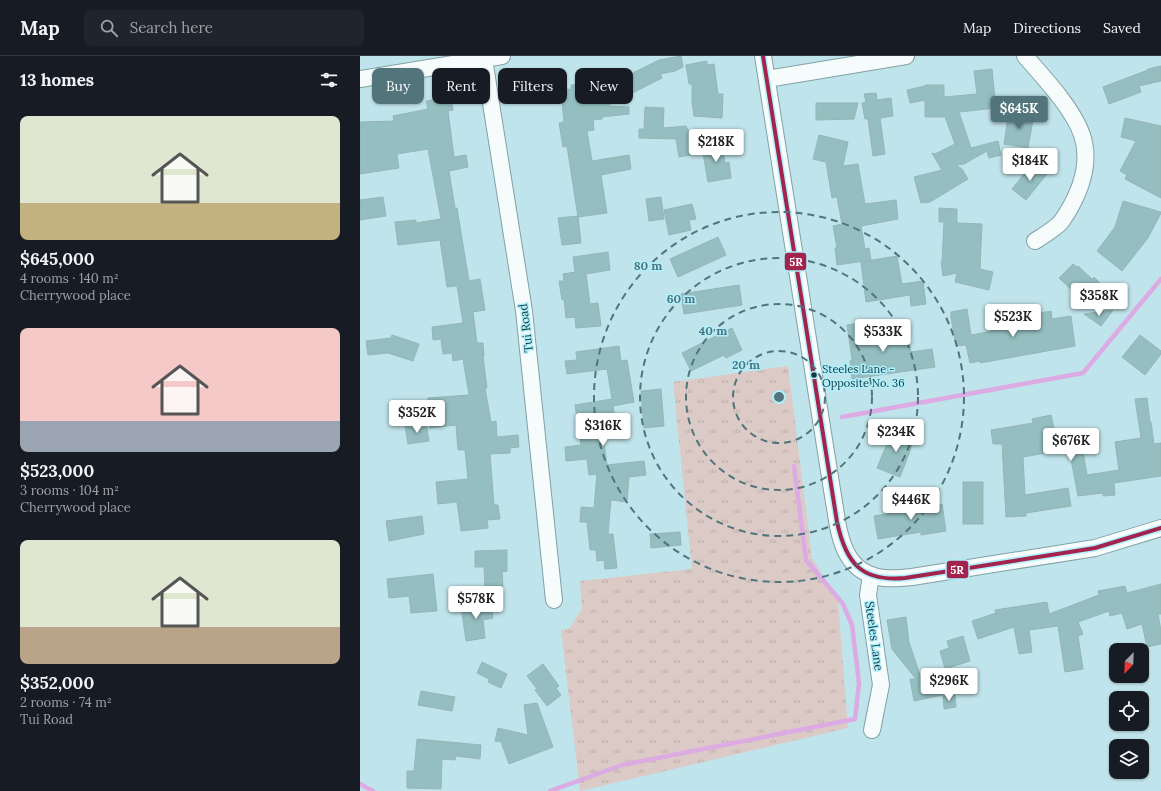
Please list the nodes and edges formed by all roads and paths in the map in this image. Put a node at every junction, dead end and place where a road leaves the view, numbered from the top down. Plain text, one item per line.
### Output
1 (502, 56) edge
2 (763, 56) edge
3 (906, 56) edge
4 (1025, 56) edge
5 (484, 59) junction
6 (767, 78) junction
7 (360, 79) edge
8 (1035, 241) dead end
9 (1161, 528) edge
10 (871, 575) junction
11 (554, 600) dead end
12 (872, 730) dead end

1 - 5 street
2 - 6 street
3 - 6 street
4 - 8 street
5 - 7 street
5 - 11 street, Tui Road
6 - 10 street
9 - 10 street
10 - 12 street, Steeles Lane

